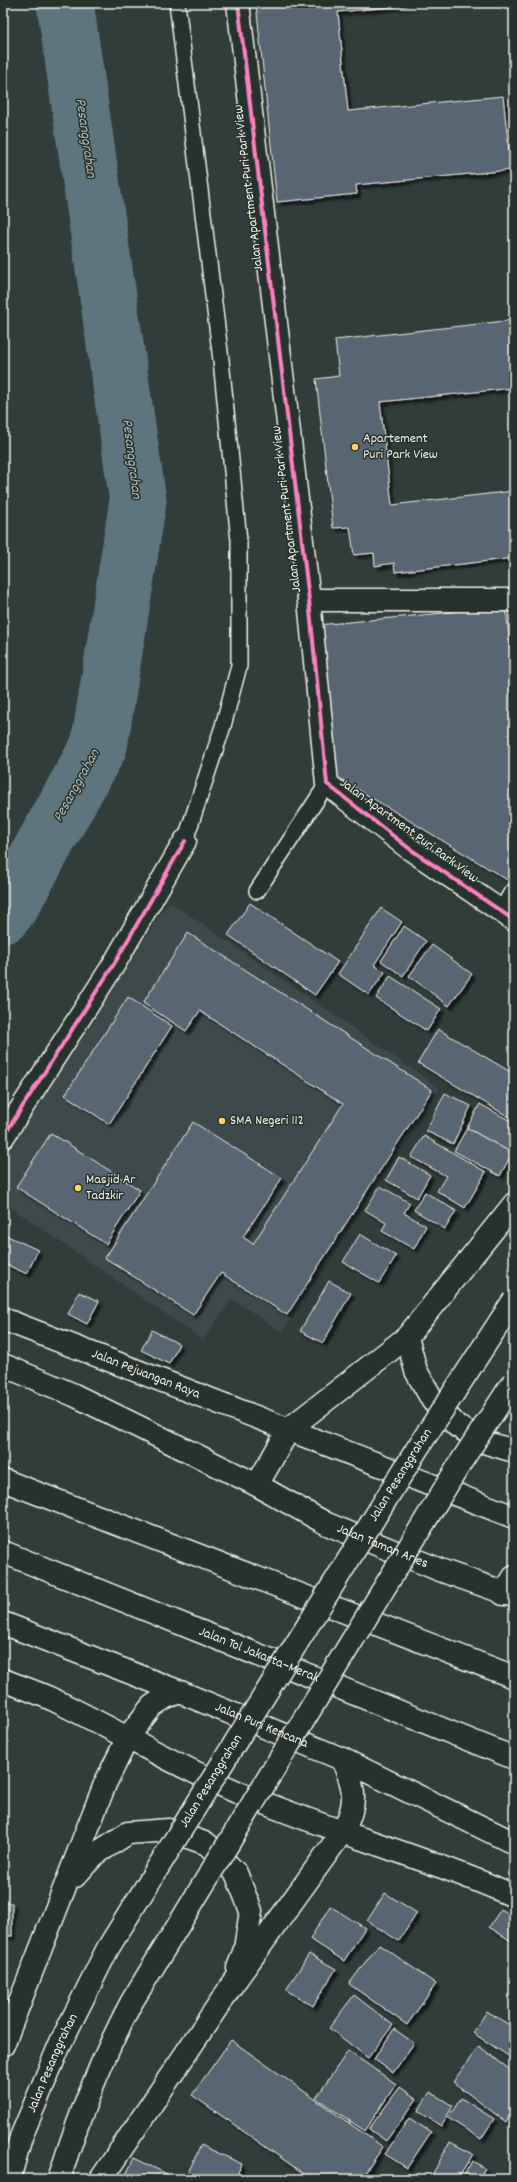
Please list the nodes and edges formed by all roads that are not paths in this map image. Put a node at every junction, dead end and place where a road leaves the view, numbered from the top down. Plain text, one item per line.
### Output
1 (177, 3) edge
2 (238, 3) edge
3 (309, 600) junction
4 (514, 600) edge
5 (327, 784) junction
6 (185, 841) joint
7 (257, 891) dead end
8 (511, 909) edge
9 (3, 1137) edge
10 (514, 1204) edge
11 (514, 1300) edge
12 (3, 1319) edge
13 (407, 1337) junction
14 (3, 1365) edge
15 (514, 1381) edge
16 (289, 1428) junction
17 (514, 1451) edge
18 (3, 1480) edge
19 (257, 1485) junction
20 (514, 1517) edge
21 (3, 1552) edge
22 (510, 1589) edge
23 (3, 1623) edge
24 (514, 1677) edge
25 (3, 1680) edge
26 (180, 1692) junction
27 (128, 1737) junction
28 (514, 1758) edge
29 (342, 1759) junction
30 (343, 1831) junction
31 (514, 1843) edge
32 (67, 1885) junction
33 (514, 1896) edge
34 (230, 1988) junction
35 (3, 2045) edge
36 (9, 2179) edge
37 (59, 2179) edge
38 (101, 2179) edge

1 - 6 lane
2 - 3 main road, Jalan Apartment Puri Park View
3 - 4 main road, Jalan Apartment Puri Park View
3 - 5 main road, Jalan Apartment Puri Park View
5 - 7 lane
5 - 8 main road, Jalan Apartment Puri Park View
6 - 9 main road
10 - 13 main road
11 - 36 main road, Jalan Pesanggrahan, bridge
12 - 16 main road, Jalan Pejuangan Raya
13 - 16 main road
13 - 17 main road
14 - 19 main road
15 - 37 main road, bridge
16 - 19 main road
16 - 20 main road
18 - 24 main road
19 - 22 main road, Jalan Taman Aries
21 - 28 main road, Jalan Tol Jakarta–Merak
23 - 26 main road, Jalan Puri Kencana
25 - 27 main road
26 - 27 main road
26 - 29 main road, Jalan Puri Kencana
27 - 30 main road
27 - 32 main road
29 - 30 main road
29 - 31 main road, Jalan Puri Kencana
30 - 33 main road
30 - 34 main road
32 - 34 main road
32 - 35 main road
34 - 38 main road

